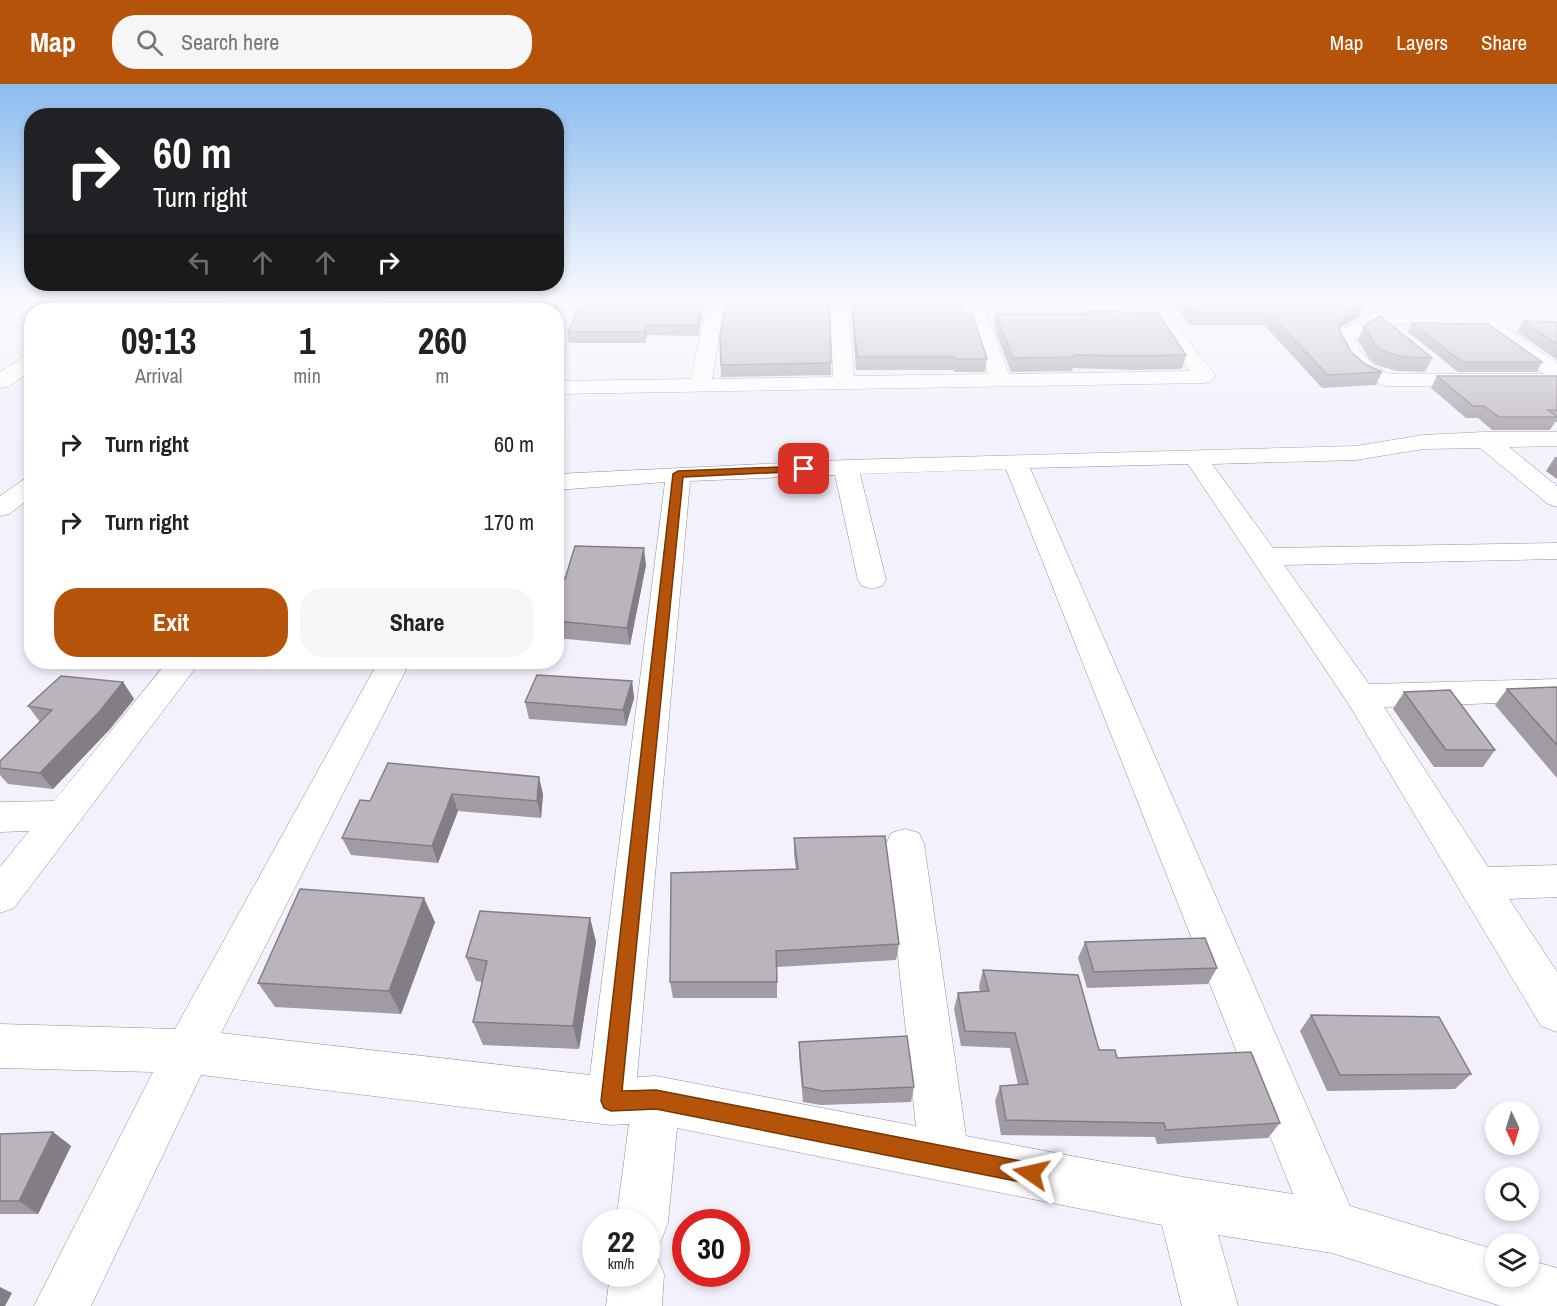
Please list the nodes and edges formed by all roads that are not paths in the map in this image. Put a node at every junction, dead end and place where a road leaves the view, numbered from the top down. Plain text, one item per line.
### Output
1 (706, 356) edge
2 (842, 356) edge
3 (992, 356) edge
4 (1188, 356) edge
5 (1355, 356) edge
6 (1532, 356) edge
7 (1425, 359) edge
8 (24, 366) edge
9 (1557, 373) edge
10 (1450, 379) junction
11 (1001, 380) junction
12 (1557, 380) edge
13 (0, 382) edge
14 (844, 383) junction
15 (700, 387) junction
16 (564, 388) edge
17 (1484, 439) junction
18 (1557, 439) edge
19 (1196, 458) junction
20 (1015, 461) junction
21 (846, 467) junction
22 (678, 474) junction
23 (0, 479) edge
24 (24, 480) edge
25 (564, 481) edge
26 (24, 491) edge
27 (1557, 500) edge
28 (0, 508) edge
29 (1557, 551) edge
30 (1264, 556) junction
31 (872, 580) dead end
32 (179, 669) edge
33 (390, 669) edge
34 (1557, 690) edge
35 (1360, 696) junction
36 (64, 815) junction
37 (0, 817) edge
38 (905, 844) dead end
39 (1557, 881) edge
40 (1477, 884) junction
41 (0, 896) edge
42 (1557, 1011) edge
43 (0, 1046) edge
44 (188, 1051) junction
45 (633, 1100) junction
46 (944, 1156) junction
47 (1184, 1203) junction
48 (641, 1209) edge
49 (1332, 1227) junction
50 (636, 1287) edge
51 (1557, 1296) edge
52 (62, 1306) edge
53 (634, 1306) edge
54 (1210, 1306) edge

1 - 15 street
2 - 14 street
3 - 11 street
4 - 11 street
5 - 10 street
6 - 9 street
7 - 10 street
8 - 13 street
10 - 12 street
11 - 14 street
14 - 15 street
15 - 16 street
17 - 18 street
17 - 19 street
17 - 27 street
19 - 20 street
19 - 30 street
20 - 21 street
20 - 49 street
21 - 22 street
21 - 31 street
22 - 25 street
22 - 45 street
23 - 24 street
26 - 28 street
29 - 30 street
30 - 35 street
32 - 36 street
33 - 44 street
34 - 35 street
35 - 40 street
36 - 37 street
36 - 41 street
38 - 46 street
39 - 40 street
40 - 42 street
43 - 44 street
44 - 45 street
44 - 52 street
45 - 46 street
45 - 48 street
46 - 47 street
47 - 49 street
47 - 54 street
49 - 51 street
50 - 53 street

